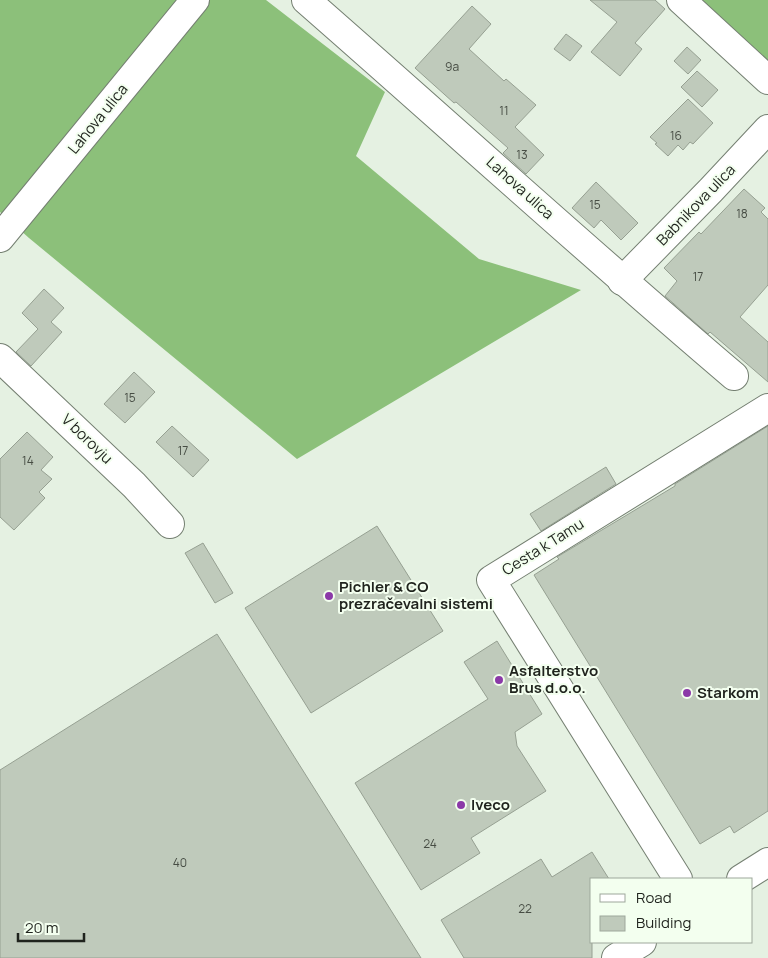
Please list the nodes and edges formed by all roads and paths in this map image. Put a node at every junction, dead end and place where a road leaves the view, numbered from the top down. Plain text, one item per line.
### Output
1 (195, 0) edge
2 (306, 0) edge
3 (681, 0) edge
4 (768, 80) edge
5 (768, 129) edge
6 (0, 238) edge
7 (622, 281) junction
8 (0, 358) edge
9 (734, 376) dead end
10 (768, 408) edge
11 (170, 524) dead end
12 (768, 862) edge
13 (677, 878) edge
14 (743, 878) edge
15 (640, 943) edge
16 (616, 958) edge

1 - 6 street, Lahova ulica
2 - 7 street, Lahova ulica
3 - 4 street
5 - 7 street, Babnikova ulica
7 - 9 street, Lahova ulica
8 - 11 street, V borovju
10 - 13 street, Cesta k Tamu
12 - 14 street
15 - 16 street

